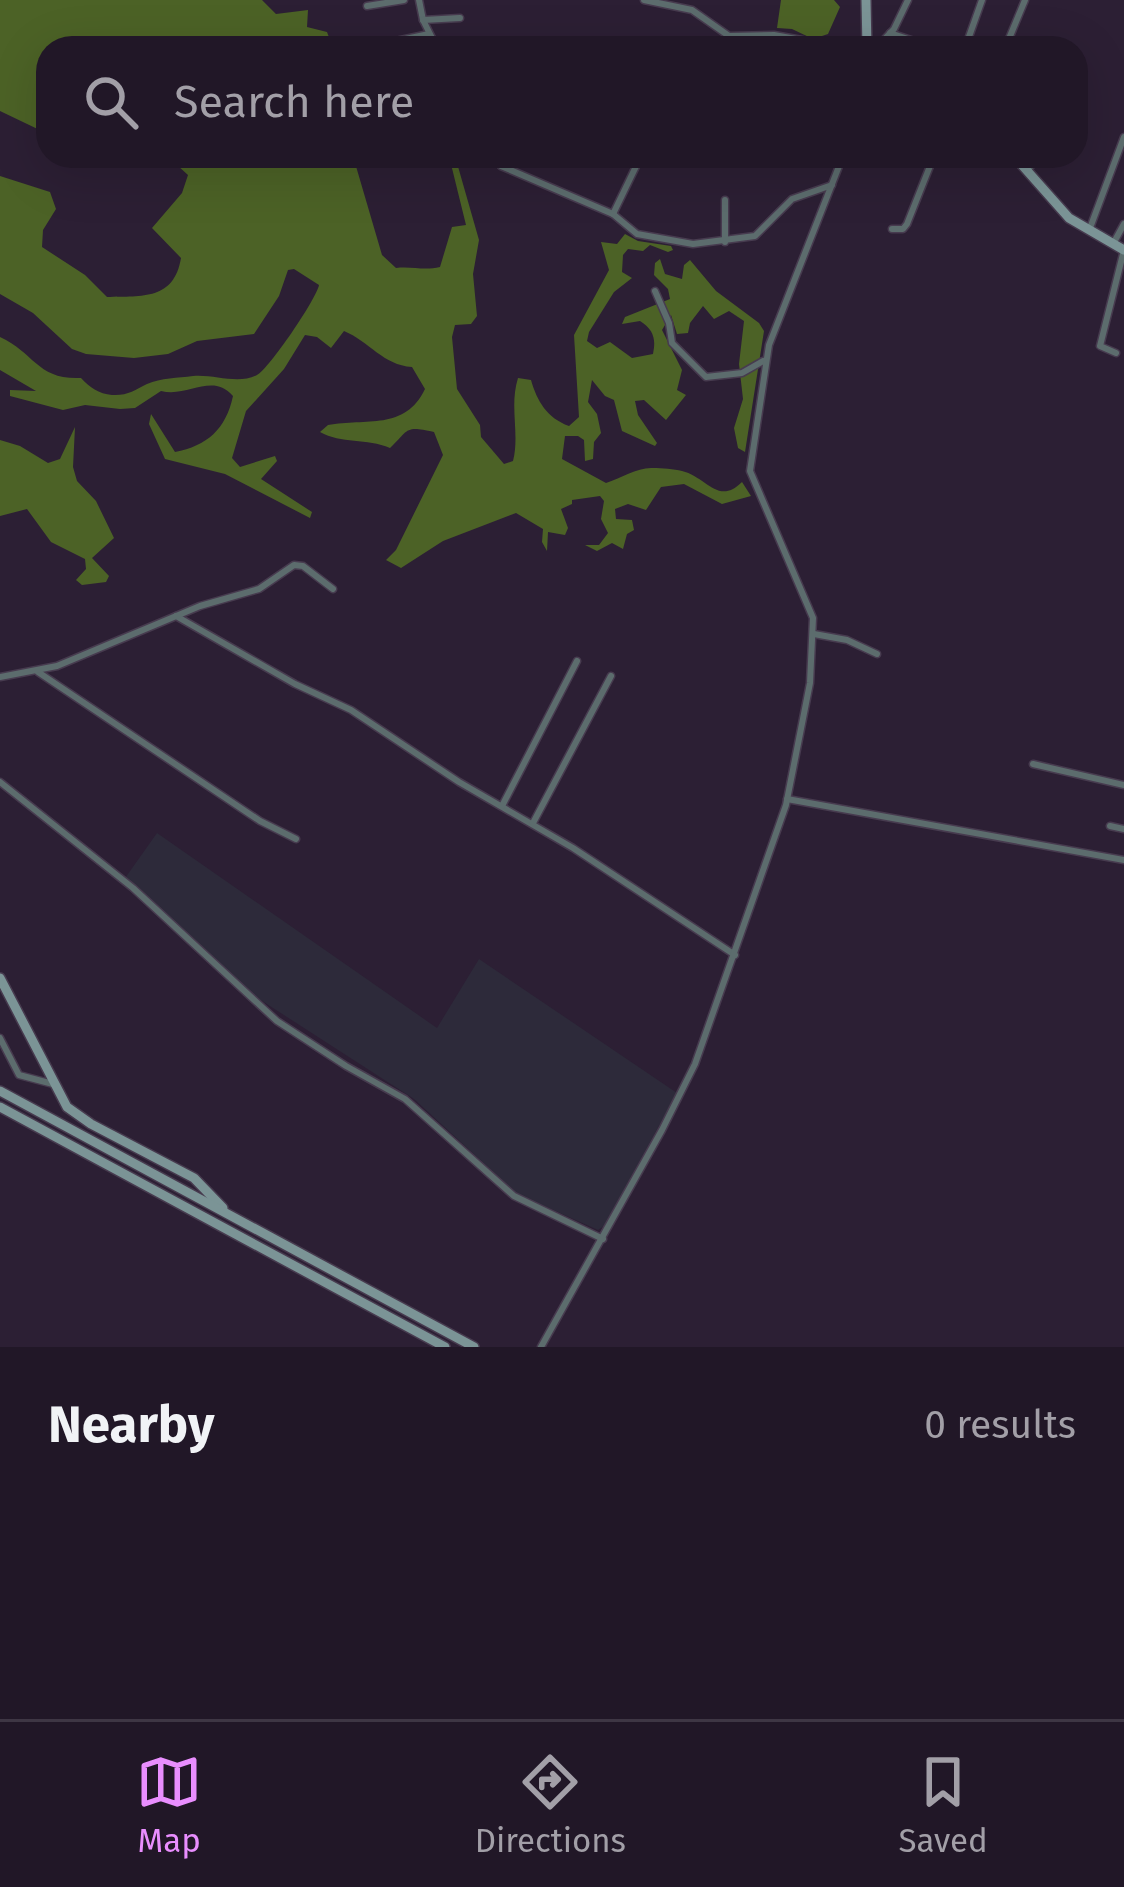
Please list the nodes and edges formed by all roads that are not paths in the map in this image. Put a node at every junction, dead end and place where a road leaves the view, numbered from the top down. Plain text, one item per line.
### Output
1 (404, 0) edge
2 (419, 0) edge
3 (644, 0) edge
4 (866, 0) edge
5 (908, 0) edge
6 (982, 0) edge
7 (1025, 0) edge
8 (665, 1) edge
9 (367, 6) dead end
10 (460, 17) dead end
11 (423, 20) junction
12 (890, 33) junction
13 (429, 34) joint
14 (420, 36) edge
15 (729, 36) edge
16 (729, 36) edge
17 (780, 36) edge
18 (870, 36) edge
19 (886, 36) edge
20 (899, 36) edge
21 (968, 36) edge
22 (1010, 36) edge
23 (1124, 137) edge
24 (506, 168) edge
25 (635, 168) edge
26 (839, 168) edge
27 (929, 168) edge
28 (1024, 168) edge
29 (1030, 168) edge
30 (1028, 172) junction
31 (834, 184) junction
32 (725, 200) dead end
33 (613, 214) junction
34 (1124, 224) edge
35 (892, 229) dead end
36 (1089, 231) junction
37 (725, 242) junction
38 (1119, 247) edge
39 (655, 291) dead end
40 (1116, 352) dead end
41 (766, 360) junction
42 (333, 589) dead end
43 (176, 616) junction
44 (814, 634) junction
45 (877, 654) dead end
46 (577, 662) dead end
47 (38, 672) junction
48 (611, 676) dead end
49 (0, 677) edge
50 (1034, 764) dead end
51 (0, 782) edge
52 (1124, 785) edge
53 (787, 799) junction
54 (502, 806) junction
55 (533, 823) junction
56 (1109, 826) dead end
57 (1124, 829) edge
58 (296, 839) dead end
59 (1124, 860) edge
60 (735, 955) junction
61 (0, 978) edge
62 (0, 1037) edge
63 (53, 1084) junction
64 (0, 1091) edge
65 (0, 1107) edge
66 (148, 1178) junction
67 (226, 1212) junction
68 (603, 1239) junction
69 (445, 1347) edge
70 (473, 1347) edge
71 (541, 1347) edge

1 - 9 street
2 - 11 street
3 - 8 street
4 - 18 main road
5 - 12 street
6 - 21 street
7 - 22 street
8 - 15 street
10 - 11 street
11 - 13 street
12 - 19 street
12 - 20 street
13 - 14 street
16 - 17 street
23 - 36 street
24 - 33 street
25 - 33 street
26 - 31 street
27 - 35 street
28 - 30 main road
29 - 30 street
30 - 36 main road
31 - 37 street
31 - 41 street
32 - 37 street
33 - 37 street
34 - 38 street
36 - 38 main road
38 - 40 street
39 - 41 street
41 - 44 street
42 - 43 street
43 - 47 street
43 - 54 street
44 - 45 street
44 - 53 street
46 - 54 street
47 - 49 street
47 - 58 street
48 - 55 street
50 - 52 street
51 - 68 street
53 - 59 street
53 - 60 street
54 - 55 street
55 - 60 street
56 - 57 street
60 - 68 street
61 - 63 main road
62 - 63 street
63 - 67 main road
64 - 66 main road
65 - 66 main road
66 - 67 main road
66 - 69 main road
67 - 70 main road
68 - 71 street

